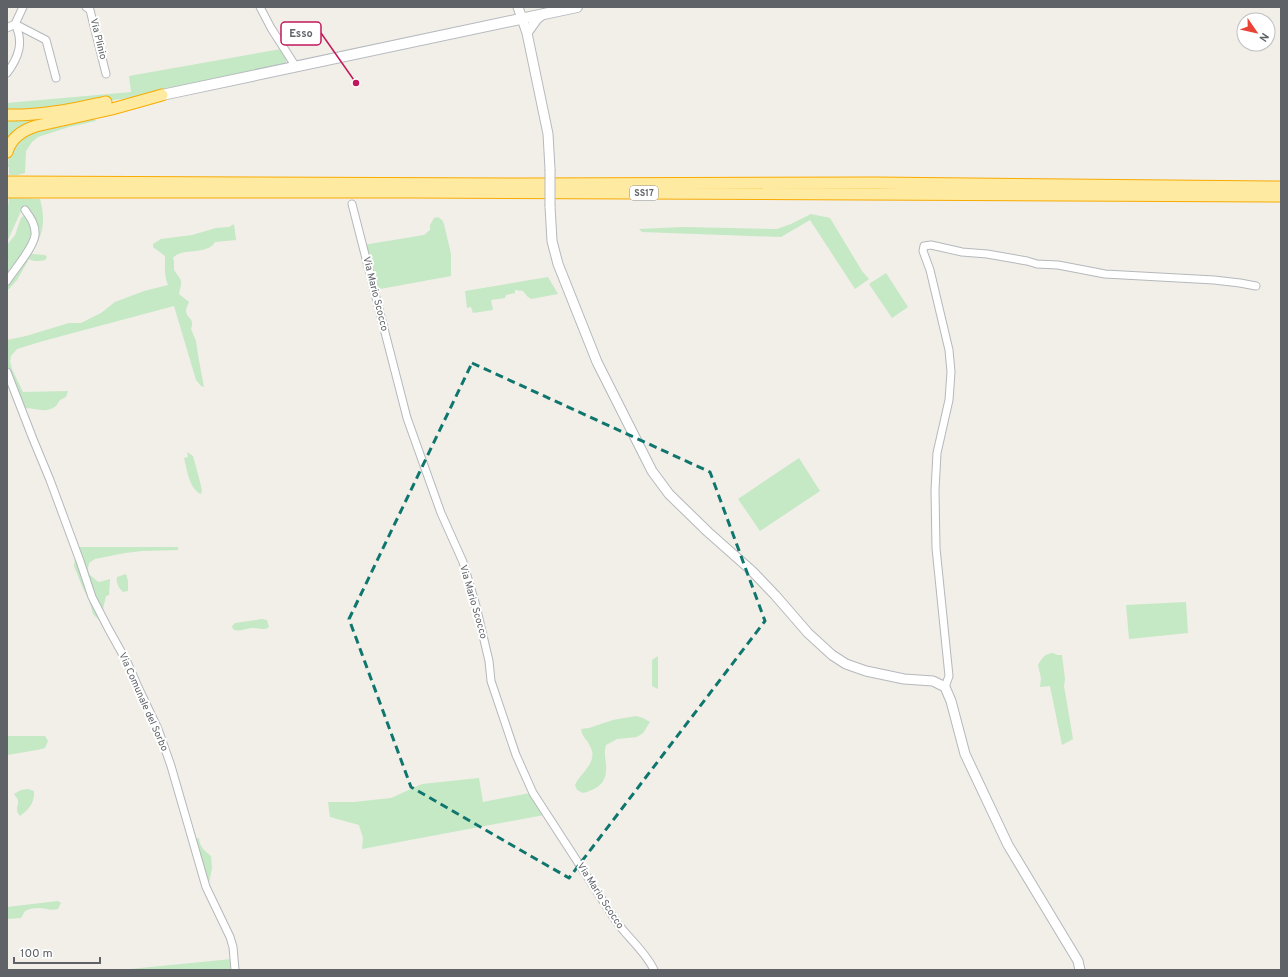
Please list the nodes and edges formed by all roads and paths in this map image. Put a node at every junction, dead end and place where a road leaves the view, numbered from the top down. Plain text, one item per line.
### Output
1 (23, 7) edge
2 (86, 7) edge
3 (260, 7) edge
4 (518, 7) edge
5 (577, 7) edge
6 (543, 14) junction
7 (522, 19) junction
8 (502, 23) junction
9 (15, 24) junction
10 (7, 28) edge
11 (527, 33) junction
12 (296, 67) junction
13 (7, 73) edge
14 (106, 74) dead end
15 (56, 78) dead end
16 (162, 95) junction
17 (7, 116) edge
18 (7, 152) edge
19 (10, 182) edge
20 (1281, 187) edge
21 (7, 192) edge
22 (1281, 196) edge
23 (352, 204) dead end
24 (25, 210) dead end
25 (7, 280) edge
26 (1256, 286) dead end
27 (7, 372) edge
28 (945, 686) junction
29 (235, 970) edge
30 (654, 970) edge
31 (1080, 970) edge

1 - 9 street
2 - 14 street, Via Plinio
3 - 12 street
4 - 7 street
5 - 6 main road
6 - 7 main road
6 - 11 street
7 - 8 main road
7 - 11 street
8 - 11 street
8 - 12 main road
9 - 10 street
9 - 13 street
9 - 15 street
11 - 28 street, bridge
12 - 16 main road
16 - 17 highway
16 - 18 highway
19 - 20 highway, SS17
21 - 22 highway, SS17
23 - 30 street, Via Mario Scocco
24 - 25 street
26 - 28 street
27 - 29 street, Via Comunale del Sorbo
28 - 31 street

